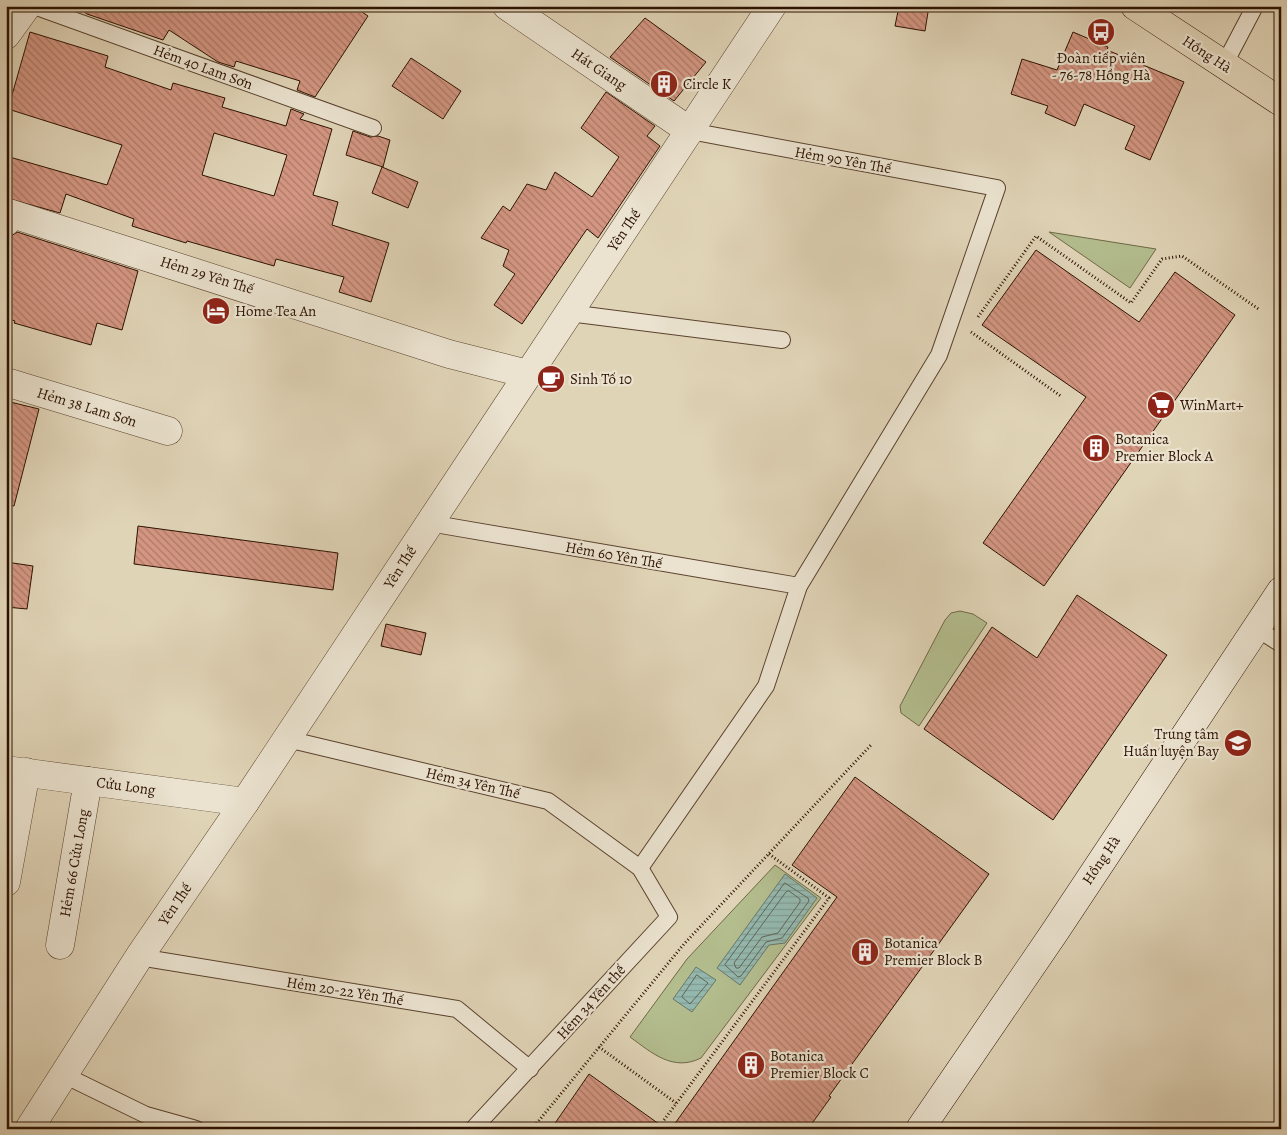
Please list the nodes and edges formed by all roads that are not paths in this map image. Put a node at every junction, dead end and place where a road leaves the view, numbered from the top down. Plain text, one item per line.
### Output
1 (27, 6) edge
2 (34, 6) edge
3 (508, 6) edge
4 (772, 6) edge
5 (1134, 6) edge
6 (1255, 6) edge
7 (6, 35) edge
8 (1224, 65) junction
9 (1281, 102) edge
10 (373, 128) dead end
11 (690, 131) junction
12 (6, 222) edge
13 (569, 313) junction
14 (782, 340) dead end
15 (528, 374) junction
16 (6, 382) edge
17 (168, 431) dead end
18 (429, 524) junction
19 (800, 586) junction
20 (1281, 591) edge
21 (1256, 628) junction
22 (1281, 644) edge
23 (287, 739) junction
24 (16, 771) edge
25 (88, 781) junction
26 (245, 802) junction
27 (640, 868) junction
28 (6, 882) edge
29 (60, 945) dead end
30 (139, 957) junction
31 (530, 1069) junction
32 (64, 1074) junction
33 (30, 1129) edge
34 (196, 1129) edge
35 (472, 1129) edge
36 (920, 1129) edge

1 - 7 street
2 - 10 lane, Hẻm 40 Lam Sơn
3 - 11 street, Hát Giang
4 - 11 street, Yên Thế
5 - 8 main road, Hồng Hà
6 - 8 lane
8 - 9 main road, Hồng Hà
11 - 13 street, Yên Thế
11 - 19 lane, Hẻm 90 Yên Thế
12 - 15 street, Hẻm 29 Yên Thế
13 - 14 lane
13 - 15 street, Yên Thế
15 - 18 street, Yên Thế
16 - 17 street, Hẻm 38 Lam Sơn
18 - 19 lane, Hẻm 60 Yên Thế
18 - 23 street, Yên Thế
19 - 27 lane
20 - 21 street, Hồng Hà
21 - 22 lane
21 - 36 street, Hồng Hà
23 - 26 street, Yên Thế
23 - 27 lane, Hẻm 34 Yên Thế
24 - 25 street, Cửu Long
24 - 28 street
25 - 26 street, Cửu Long
25 - 29 street, Hẻm 66 Cửu Long
26 - 30 street, Yên Thế
27 - 31 lane, Hẻm 34 Yên thế
30 - 31 lane, Hẻm 20-22 Yên Thế
30 - 32 street, Yên Thế
31 - 35 lane, Hẻm 34 Yên thế
32 - 33 street, Yên Thế
32 - 34 lane

